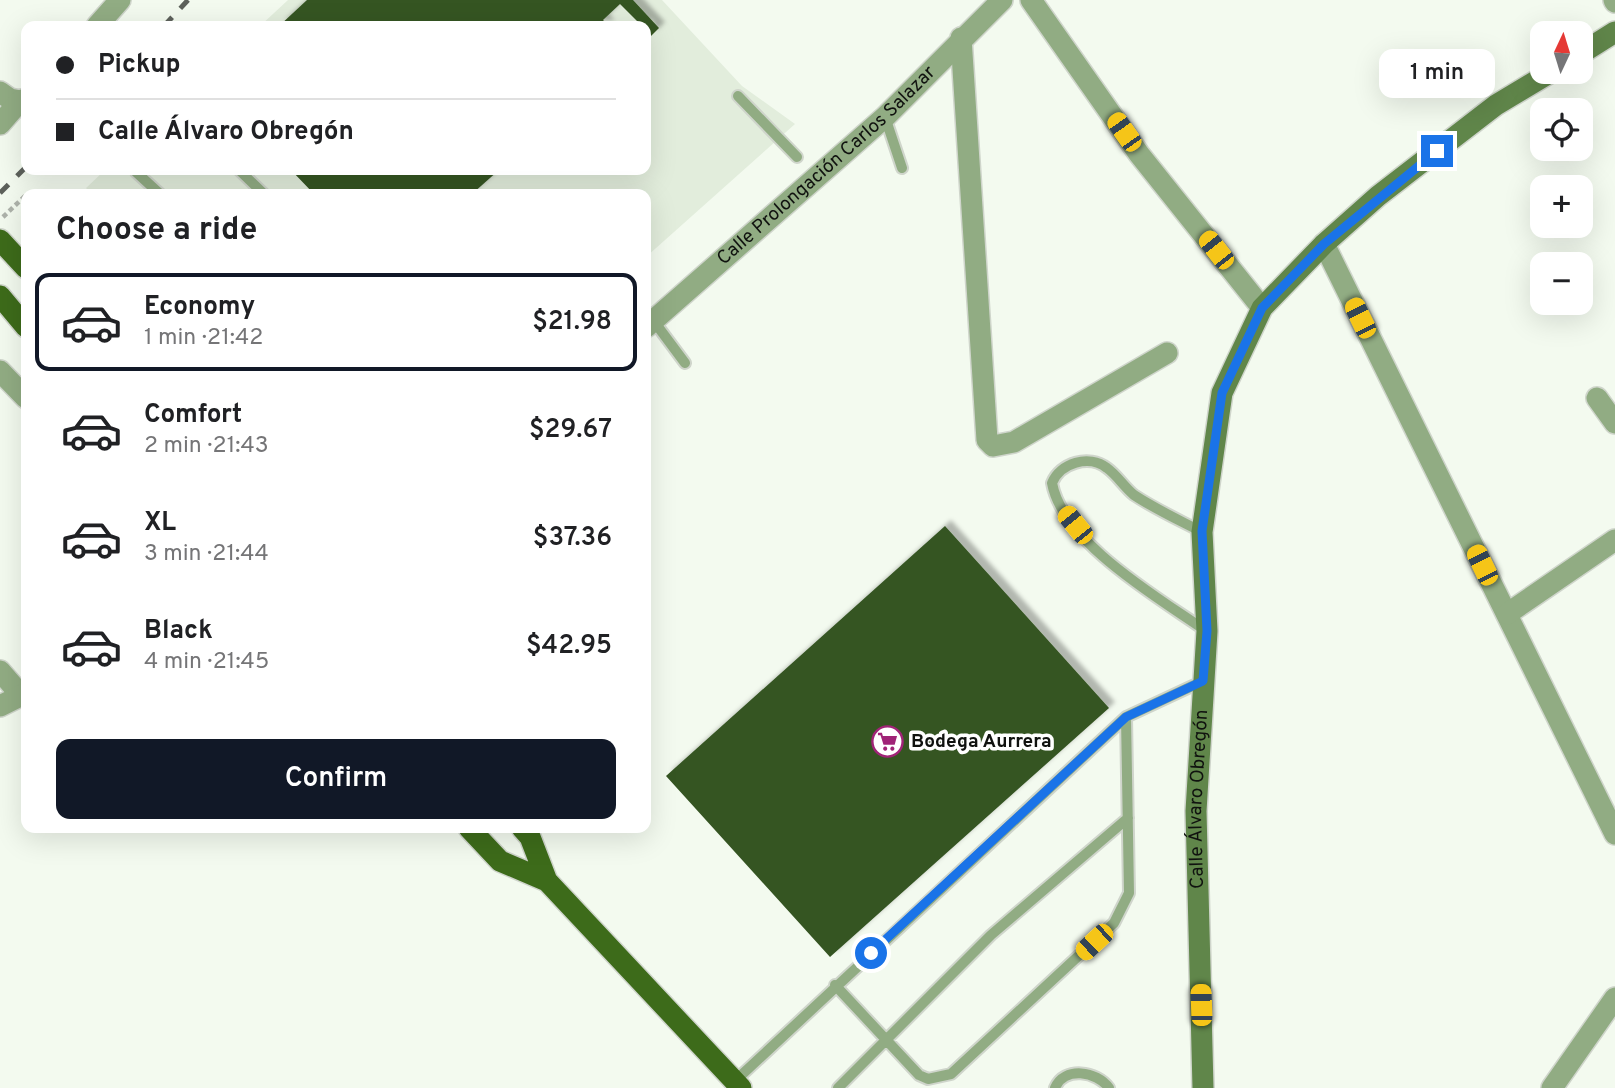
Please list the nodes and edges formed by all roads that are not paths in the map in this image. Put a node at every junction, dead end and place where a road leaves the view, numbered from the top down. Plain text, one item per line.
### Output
1 (120, 0) edge
2 (1002, 0) edge
3 (1031, 0) edge
4 (101, 21) edge
5 (1615, 32) edge
6 (961, 38) junction
7 (1593, 46) edge
8 (1532, 84) edge
9 (0, 92) edge
10 (738, 96) dead end
11 (21, 99) edge
12 (21, 102) edge
13 (885, 117) junction
14 (0, 124) edge
15 (797, 157) dead end
16 (902, 168) dead end
17 (138, 175) edge
18 (244, 175) edge
19 (154, 189) edge
20 (259, 189) edge
21 (0, 240) edge
22 (1324, 244) junction
23 (21, 263) edge
24 (0, 296) edge
25 (1262, 308) junction
26 (21, 321) edge
27 (651, 323) edge
28 (651, 325) edge
29 (1167, 353) dead end
30 (685, 363) dead end
31 (0, 371) edge
32 (21, 393) edge
33 (1597, 398) dead end
34 (1615, 423) edge
35 (1202, 531) junction
36 (1615, 540) edge
37 (1507, 614) junction
38 (1207, 631) junction
39 (0, 671) edge
40 (1203, 681) junction
41 (21, 691) edge
42 (21, 694) edge
43 (0, 706) edge
44 (1126, 717) junction
45 (1128, 818) junction
46 (474, 833) edge
47 (526, 833) edge
48 (1615, 834) edge
49 (547, 881) junction
50 (835, 985) junction
51 (1615, 998) edge
52 (885, 1038) junction
53 (738, 1085) edge
54 (838, 1088) edge
55 (1055, 1088) edge
56 (1109, 1088) edge
57 (1203, 1088) edge
58 (1552, 1088) edge

1 - 4 street
2 - 6 street, Calle Prolongación Carlos Salazar
3 - 25 street
5 - 7 street
6 - 13 street, Calle Prolongación Carlos Salazar
6 - 29 street
8 - 22 street, Calle Álvaro Obregón
9 - 11 street
10 - 15 lane
12 - 14 street
13 - 16 lane
13 - 27 street, Calle Prolongación Carlos Salazar
17 - 19 lane
18 - 20 lane
21 - 23 main road
22 - 25 street, Calle Álvaro Obregón
22 - 37 street
24 - 26 main road
25 - 35 street, Calle Álvaro Obregón
28 - 30 lane
31 - 32 street
33 - 34 street
35 - 38 street, Calle Álvaro Obregón
35 - 38 lane
36 - 37 street
37 - 48 street
38 - 40 street, Calle Álvaro Obregón
39 - 41 street
40 - 44 lane
40 - 57 street, Calle Álvaro Obregón
42 - 43 street
44 - 45 lane
44 - 50 lane
45 - 52 lane
45 - 52 lane
46 - 49 main road
47 - 49 main road
49 - 53 main road
50 - 52 lane
50 - 53 lane
51 - 58 street
52 - 54 lane
55 - 56 lane

